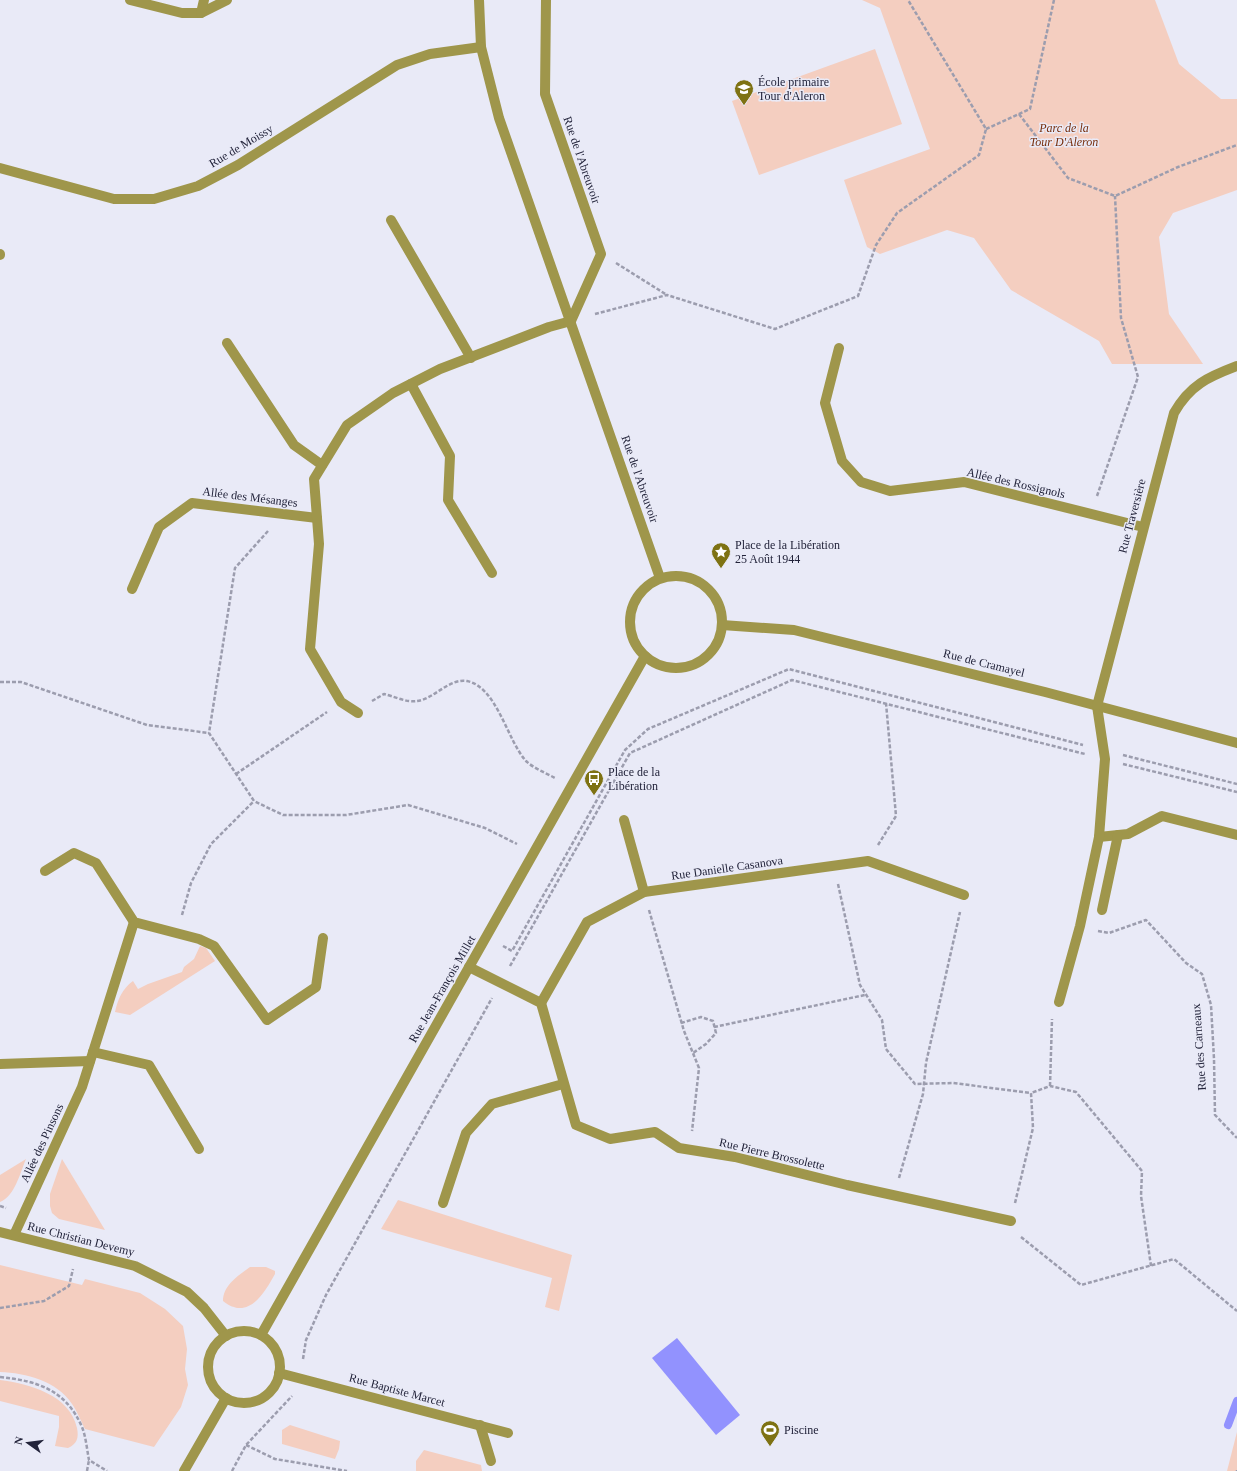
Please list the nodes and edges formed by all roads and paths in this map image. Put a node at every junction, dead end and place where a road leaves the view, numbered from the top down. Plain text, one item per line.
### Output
1 (130, 0) edge
2 (204, 0) edge
3 (227, 0) edge
4 (479, 0) edge
5 (546, 0) edge
6 (908, 0) edge
7 (1054, 0) edge
8 (201, 13) junction
9 (481, 46) junction
10 (1019, 114) junction
11 (986, 129) junction
12 (1237, 145) edge
13 (0, 168) edge
14 (1115, 196) junction
15 (391, 220) dead end
16 (601, 254) junction
17 (667, 295) junction
18 (571, 321) junction
19 (227, 343) dead end
20 (839, 348) dead end
21 (471, 358) junction
22 (1237, 366) edge
23 (411, 384) junction
24 (322, 465) junction
25 (1091, 514) junction
26 (317, 518) junction
27 (271, 527) dead end
28 (1143, 527) junction
29 (492, 573) dead end
30 (660, 578) junction
31 (132, 589) dead end
32 (722, 625) junction
33 (645, 656) junction
34 (0, 682) edge
35 (341, 702) junction
36 (886, 703) junction
37 (1097, 706) junction
38 (358, 713) joint
39 (209, 733) junction
40 (1237, 742) edge
41 (1104, 755) junction
42 (236, 774) junction
43 (1237, 784) edge
44 (570, 788) junction
45 (1237, 792) edge
46 (254, 801) junction
47 (624, 820) dead end
48 (1118, 835) junction
49 (1237, 836) edge
50 (1098, 837) junction
51 (534, 852) junction
52 (868, 860) junction
53 (834, 865) junction
54 (45, 871) dead end
55 (644, 892) junction
56 (964, 894) joint
57 (1102, 910) dead end
58 (134, 922) junction
59 (1080, 926) junction
60 (177, 933) junction
61 (486, 937) junction
62 (323, 938) dead end
63 (469, 967) junction
64 (501, 983) junction
65 (865, 995) junction
66 (1059, 1002) joint
67 (541, 1003) junction
68 (681, 1023) junction
69 (714, 1027) junction
70 (693, 1053) junction
71 (92, 1056) junction
72 (0, 1064) edge
73 (563, 1084) junction
74 (924, 1084) junction
75 (1050, 1086) junction
76 (1031, 1093) junction
77 (1237, 1138) edge
78 (199, 1149) dead end
79 (689, 1150) junction
80 (894, 1196) junction
81 (443, 1203) dead end
82 (1010, 1221) junction
83 (0, 1232) edge
84 (14, 1235) junction
85 (77, 1251) junction
86 (1151, 1266) junction
87 (0, 1308) edge
88 (1237, 1311) edge
89 (261, 1335) junction
90 (226, 1336) junction
91 (302, 1362) dead end
92 (279, 1373) junction
93 (0, 1377) edge
94 (293, 1394) dead end
95 (226, 1398) junction
96 (480, 1426) junction
97 (508, 1433) dead end
98 (246, 1445) junction
99 (89, 1460) junction
100 (491, 1461) dead end
101 (87, 1471) edge
102 (107, 1471) edge
103 (184, 1471) edge
104 (232, 1471) edge
105 (347, 1471) edge

1 - 8 street
2 - 8 street
3 - 8 street
4 - 9 street, Rue de l'Abreuvoir
5 - 16 street, Rue de l'Abreuvoir
6 - 11 path
7 - 10 path
9 - 13 street, Rue de Moissy
9 - 18 street, Rue de l'Abreuvoir
10 - 11 path
10 - 14 path
11 - 17 path
12 - 14 path
14 - 25 path
15 - 21 street
16 - 17 path
16 - 18 street
17 - 18 path
18 - 21 street, Allée des Mésanges
18 - 30 street, Rue de l'Abreuvoir
19 - 24 street
20 - 25 street, Allée des Rossignols
21 - 23 street, Allée des Mésanges
22 - 28 street, Rue Traversière
23 - 24 street, Allée des Mésanges
23 - 29 street
24 - 26 street, Allée des Mésanges
25 - 28 street, Allée des Rossignols
26 - 31 street, Allée des Mésanges
26 - 35 street, Allée des Mésanges
27 - 39 path
28 - 37 street, Rue Traversière
30 - 32 street
30 - 33 street
32 - 33 street
32 - 37 street, Rue de Cramayel
33 - 44 street, Rue Jean-François Millet
34 - 39 path
35 - 38 street, Allée des Mésanges
35 - 42 path
36 - 41 path
36 - 52 path
36 - 64 path
37 - 40 street, Rue de Cramayel
37 - 41 street
38 - 44 path
39 - 42 path
41 - 43 path
41 - 45 path
41 - 50 street
41 - 61 path
42 - 46 path
44 - 51 street, Rue Jean-François Millet
46 - 51 path
46 - 60 path
47 - 55 street
48 - 49 street
48 - 50 street
48 - 57 street
50 - 59 street
51 - 61 street, Rue Jean-François Millet
52 - 53 street, Rue Danielle Casanova
52 - 56 street, Rue Danielle Casanova
53 - 55 street, Rue Danielle Casanova
53 - 65 path
54 - 58 street
55 - 67 street, Rue Danielle Casanova
55 - 68 path
56 - 74 path
58 - 60 street
58 - 71 street, Allée des Pinsons
59 - 66 street
59 - 77 path, Rue des Carneaux
60 - 62 street
61 - 63 street, Rue Jean-François Millet
63 - 64 street
63 - 89 street, Rue Jean-François Millet
64 - 67 street
64 - 91 path
65 - 69 path
65 - 74 path
66 - 75 path
67 - 73 street, Rue Pierre Brossolette
68 - 69 path
68 - 70 path
69 - 70 path
70 - 79 path
71 - 72 street
71 - 78 street
71 - 84 street, Allée des Pinsons
73 - 79 street, Rue Pierre Brossolette
73 - 81 street
74 - 76 path
74 - 80 path
75 - 76 path
75 - 86 path
76 - 82 path
79 - 80 street, Rue Pierre Brossolette
80 - 82 street, Rue Pierre Brossolette
82 - 86 path
83 - 84 street, Rue Christian Devemy
84 - 85 street, Rue Christian Devemy
85 - 87 path
85 - 90 street, Rue Christian Devemy
86 - 88 path
89 - 90 street
89 - 92 street
90 - 95 street
92 - 95 street
92 - 96 street, Rue Baptiste Marcet
93 - 99 path
94 - 98 path
95 - 103 street
96 - 97 street, Rue Baptiste Marcet
96 - 100 street
98 - 104 path
98 - 105 path
99 - 101 path
99 - 102 path

